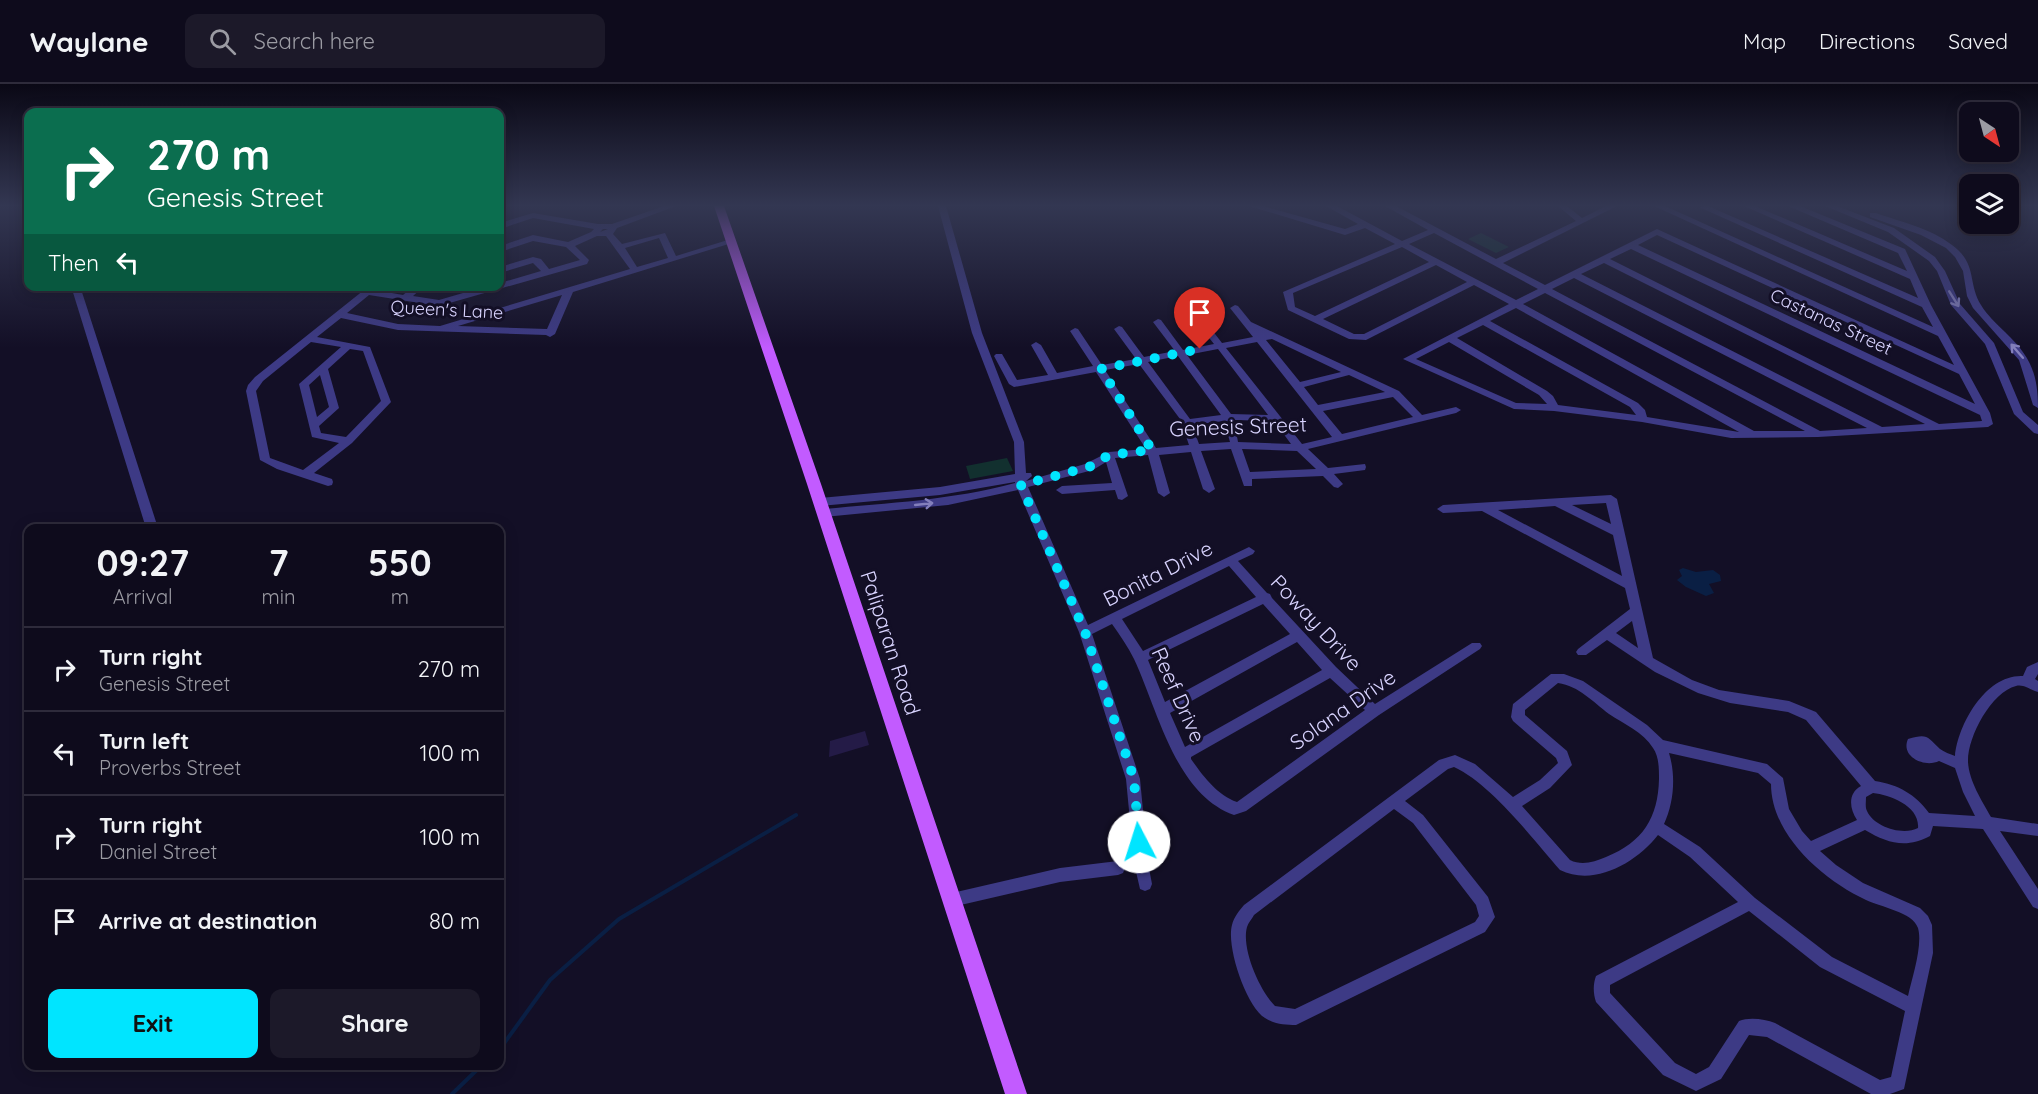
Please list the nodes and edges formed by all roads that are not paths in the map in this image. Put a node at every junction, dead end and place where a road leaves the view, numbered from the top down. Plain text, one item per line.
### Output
1 (578, 253) edge
2 (624, 253) edge
3 (670, 253) edge
4 (693, 253) edge
5 (735, 253) edge
6 (955, 253) edge
7 (1379, 253) edge
8 (1417, 253) edge
9 (1478, 253) edge
10 (1516, 253) edge
11 (1614, 253) edge
12 (1647, 253) edge
13 (1703, 253) edge
14 (1761, 253) edge
15 (1809, 253) edge
16 (1858, 253) edge
17 (1903, 253) edge
18 (1924, 253) edge
19 (1955, 253) edge
20 (673, 259) junction
21 (1603, 259) junction
22 (1434, 263) junction
23 (1496, 263) junction
24 (504, 269) edge
25 (635, 270) junction
26 (547, 273) junction
27 (1574, 274) junction
28 (1912, 276) junction
29 (1472, 283) junction
30 (504, 285) edge
31 (1545, 289) junction
32 (569, 290) junction
33 (77, 291) edge
34 (370, 291) edge
35 (379, 291) edge
36 (414, 291) edge
37 (460, 291) edge
38 (482, 291) edge
39 (405, 298) junction
40 (450, 300) junction
41 (1516, 304) junction
42 (1926, 305) junction
43 (1235, 308) dead end
44 (1195, 314) dead end
45 (341, 315) junction
46 (1314, 320) junction
47 (1483, 321) junction
48 (1158, 322) dead end
49 (1248, 324) junction
50 (442, 328) junction
51 (1119, 329) dead end
52 (1075, 331) dead end
53 (1943, 335) junction
54 (1273, 336) junction
55 (1259, 338) junction
56 (1450, 338) junction
57 (310, 339) junction
58 (1036, 345) dead end
59 (1219, 345) junction
60 (348, 346) junction
61 (1180, 353) junction
62 (999, 356) dead end
63 (1140, 360) junction
64 (323, 369) junction
65 (1101, 369) junction
66 (1351, 372) junction
67 (1964, 373) junction
68 (1054, 377) junction
69 (1297, 386) junction
70 (1395, 393) junction
71 (2038, 405) edge
72 (1554, 408) junction
73 (1316, 409) junction
74 (1456, 410) dead end
75 (1227, 417) junction
76 (1276, 418) junction
77 (1419, 418) junction
78 (1642, 419) junction
79 (1986, 419) junction
80 (1187, 423) junction
81 (315, 424) junction
82 (1937, 426) junction
83 (1878, 429) junction
84 (2038, 431) edge
85 (1818, 434) junction
86 (1755, 436) junction
87 (1339, 438) junction
88 (348, 441) junction
89 (1234, 442) junction
90 (1197, 448) junction
91 (1300, 448) junction
92 (1152, 450) junction
93 (1109, 455) junction
94 (1361, 467) dead end
95 (1325, 472) junction
96 (307, 473) junction
97 (1058, 474) junction
98 (1020, 481) junction
99 (328, 482) dead end
100 (1338, 484) dead end
101 (1209, 489) dead end
102 (1164, 493) dead end
103 (1557, 502) junction
104 (1483, 507) junction
105 (822, 508) junction
106 (1443, 509) dead end
107 (151, 524) edge
108 (1618, 533) junction
109 (1249, 551) dead end
110 (1230, 560) junction
111 (1630, 585) junction
112 (1266, 597) junction
113 (1636, 611) junction
114 (1114, 618) junction
115 (1085, 632) junction
116 (1606, 633) junction
117 (1298, 636) junction
118 (1476, 646) dead end
119 (1582, 652) dead end
120 (1141, 658) junction
121 (1647, 660) junction
122 (2038, 667) edge
123 (1331, 671) junction
124 (2033, 684) edge
125 (1163, 710) junction
126 (1374, 711) junction
127 (1659, 746) junction
128 (1936, 754) dead end
129 (1181, 756) junction
130 (1960, 765) junction
131 (1871, 788) junction
132 (1394, 801) junction
133 (1512, 805) junction
134 (1234, 809) joint
135 (1924, 819) junction
136 (1867, 822) junction
137 (1987, 823) junction
138 (1657, 827) junction
139 (2038, 830) edge
140 (1809, 849) junction
141 (1118, 868) dead end
142 (1145, 884) dead end
143 (952, 900) junction
144 (2038, 902) edge
145 (1750, 903) junction
146 (1913, 1007) junction
147 (1016, 1094) edge

1 - 26 street
2 - 25 street
3 - 20 street
4 - 20 street
5 - 105 main road, Paliparan Road
6 - 98 street
7 - 46 street
8 - 22 street
9 - 23 street
10 - 23 street
11 - 21 street
12 - 79 street, Castanas Street
13 - 67 street
14 - 53 street
15 - 42 street
16 - 28 street
17 - 28 street
18 -> 84 street
71 -> 19 street
20 - 25 street
21 - 27 street
21 - 82 street
22 - 29 street
22 - 46 street
23 - 31 street
24 - 26 street
25 - 32 street
26 - 30 street
27 - 31 street
27 - 83 street
28 - 42 street
29 - 41 street
29 - 46 street
31 - 41 street
31 - 85 street
32 - 50 street
32 - 50 street, Queen's Lane
33 - 107 street
34 - 45 street
35 - 39 street
36 - 39 street
37 - 40 street
38 - 40 street
39 - 40 street
41 - 47 street
41 - 86 street
42 - 53 street
43 - 49 street
44 - 59 street
45 - 50 street, Queen's Lane
45 - 57 street
47 - 56 street
47 - 78 street
48 - 61 street
49 - 54 street
49 - 55 street
51 - 63 street
52 - 65 street
53 - 67 street
54 - 55 street
54 - 66 street
55 - 59 street
55 - 69 street
56 - 72 street
56 - 72 street
57 - 60 street
57 - 96 street
58 - 68 street
59 - 61 street
59 - 76 street
60 - 64 street
60 - 88 street
61 - 63 street
61 - 75 street
62 - 68 street
63 - 65 street
63 - 80 street
64 - 81 street
64 - 81 street
65 - 68 street
65 - 92 street
66 - 69 street
66 - 70 street
67 - 79 street
69 - 73 street
70 - 73 street
70 - 77 street
72 - 78 street
73 - 87 street
74 - 77 street, Genesis Street
75 - 76 street
75 - 80 street
75 - 89 street
76 - 91 street
77 - 87 street, Genesis Street
78 - 86 street
79 - 82 street
80 - 90 street
81 - 88 street
82 - 83 street
83 - 85 street
85 - 86 street
87 - 91 street, Genesis Street
88 - 96 street
89 - 90 street, Genesis Street
89 - 91 street, Genesis Street
89 - 95 street
90 - 92 street, Genesis Street
90 - 101 street
91 - 95 street
92 - 93 street, Genesis Street
92 - 102 street
93 - 97 street, Genesis Street
93 - 97 street
94 - 95 street
95 - 100 street
96 - 99 street
97 - 98 street, Genesis Street
98 - 105 street, Genesis Street
98 - 115 street
103 - 104 street
103 - 108 street
103 - 108 street
104 - 106 street
104 - 111 street
105 - 143 main road, Paliparan Road
108 - 111 street
109 - 110 street, Bonita Drive
110 - 112 street, Poway Drive
110 - 114 street, Bonita Drive
111 - 113 street
112 - 117 street, Poway Drive
112 - 120 street
113 - 116 street
113 - 121 street
114 - 115 street, Bonita Drive
114 - 120 street, Reef Drive
115 - 142 street
116 - 119 street
116 - 121 street
117 - 123 street, Poway Drive
117 - 125 street
118 - 126 street, Solana Drive
120 - 125 street, Reef Drive
121 - 131 street
122 - 124 street
123 - 126 street, Poway Drive
123 - 129 street
124 - 130 street
125 - 129 street, Reef Drive
126 - 134 street, Solana Drive
127 - 133 street
127 - 138 street
127 - 140 street
128 - 130 street
129 - 134 street, Reef Drive
130 - 137 street
131 - 135 street
131 - 136 street
132 - 132 street
132 - 133 street
133 - 138 street
135 - 136 street
135 - 137 street
136 - 140 street
137 - 139 street
137 - 144 street
138 - 145 street
140 - 146 street
141 - 143 street
143 - 147 main road, Paliparan Road
145 - 146 street
145 - 146 street

